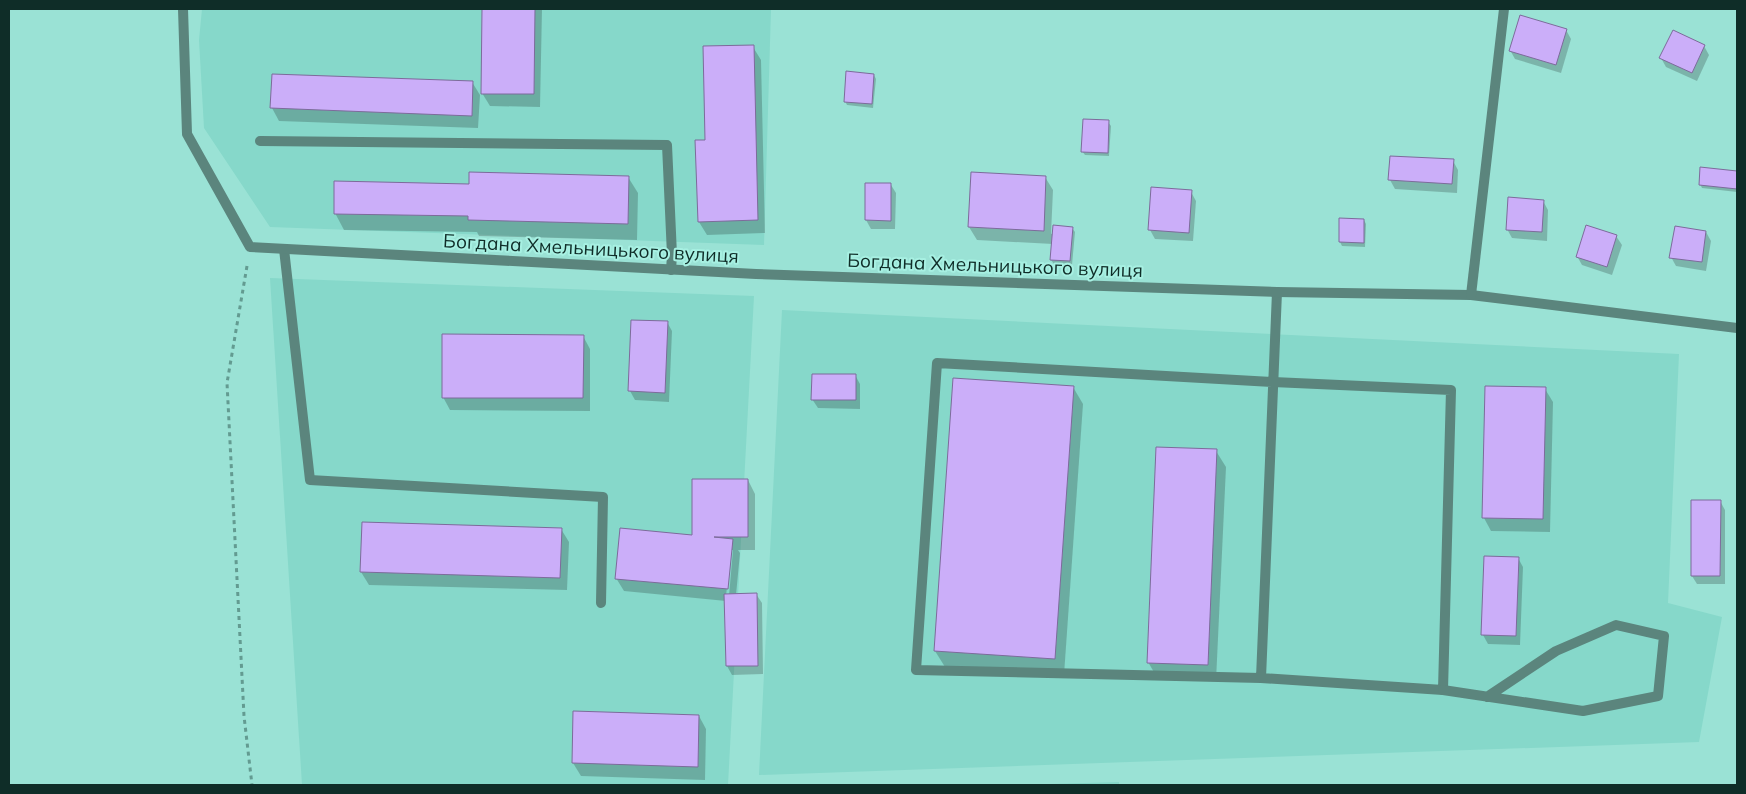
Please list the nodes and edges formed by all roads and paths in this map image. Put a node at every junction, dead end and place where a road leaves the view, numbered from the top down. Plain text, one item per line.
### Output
1 (183, 9) edge
2 (1504, 9) edge
3 (260, 141) dead end
4 (250, 247) junction
5 (284, 249) junction
6 (671, 270) junction
7 (1277, 292) junction
8 (1471, 295) junction
9 (1737, 328) edge
10 (1273, 382) junction
11 (601, 603) dead end
12 (1261, 678) junction
13 (1443, 690) junction
14 (1487, 697) junction
15 (252, 785) edge

1 - 4 street
2 - 8 street
3 - 6 street
4 - 5 street, Богдана Хмельницького вулиця
4 - 15 path
5 - 6 street, Богдана Хмельницького вулиця
5 - 11 street
6 - 7 street, Богдана Хмельницького вулиця
7 - 8 street, Богдана Хмельницького вулиця
7 - 10 street
8 - 9 street, Богдана Хмельницького вулиця
10 - 12 street
10 - 12 street
10 - 13 street
12 - 13 street
13 - 14 street
14 - 14 street

